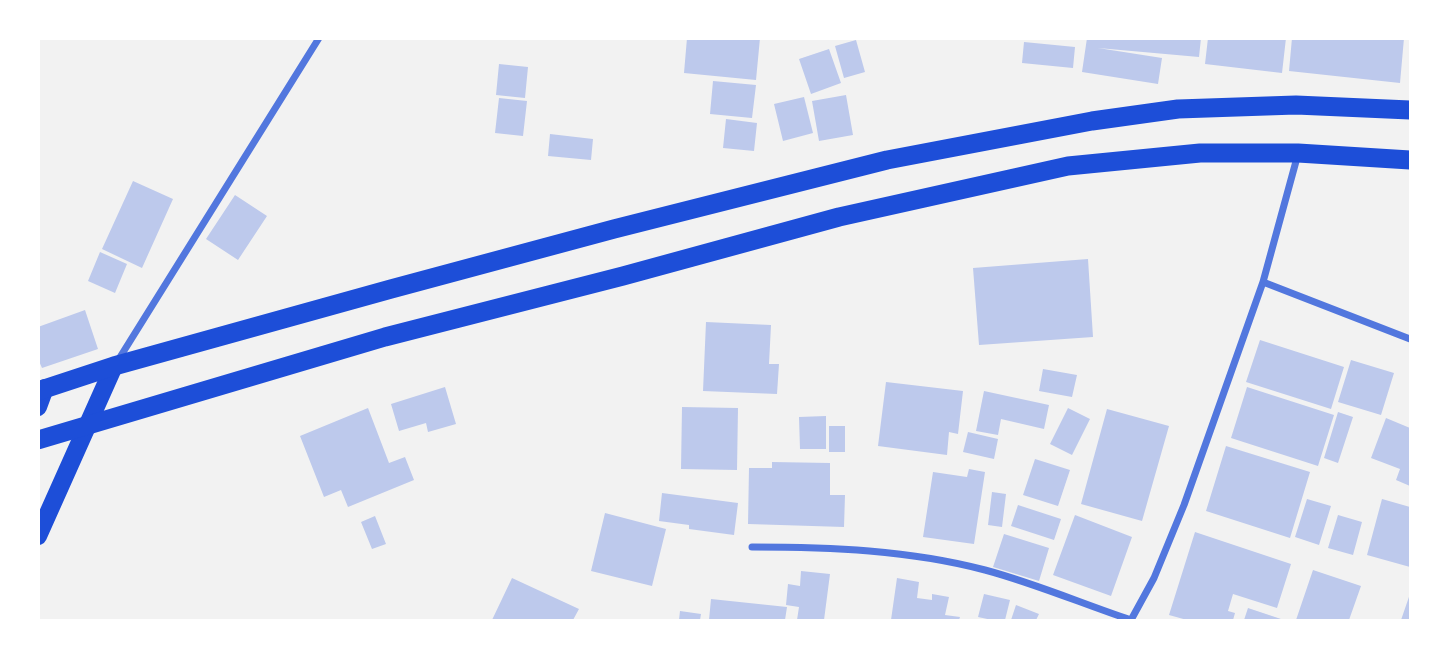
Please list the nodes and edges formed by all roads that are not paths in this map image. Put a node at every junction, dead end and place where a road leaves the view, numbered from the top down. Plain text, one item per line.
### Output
1 (318, 38) edge
2 (1410, 110) edge
3 (1298, 153) junction
4 (1410, 160) edge
5 (1263, 282) junction
6 (1410, 339) edge
7 (114, 366) junction
8 (42, 390) edge
9 (38, 407) edge
10 (88, 425) junction
11 (38, 440) edge
12 (38, 536) edge
13 (752, 547) dead end
14 (1131, 620) edge

1 - 7 street
2 - 7 highway
3 - 4 highway
3 - 5 street
3 - 10 highway
5 - 6 street
5 - 14 street
7 - 8 highway
7 - 10 main road
8 - 9 main road
10 - 11 highway
10 - 12 main road
13 - 14 street

